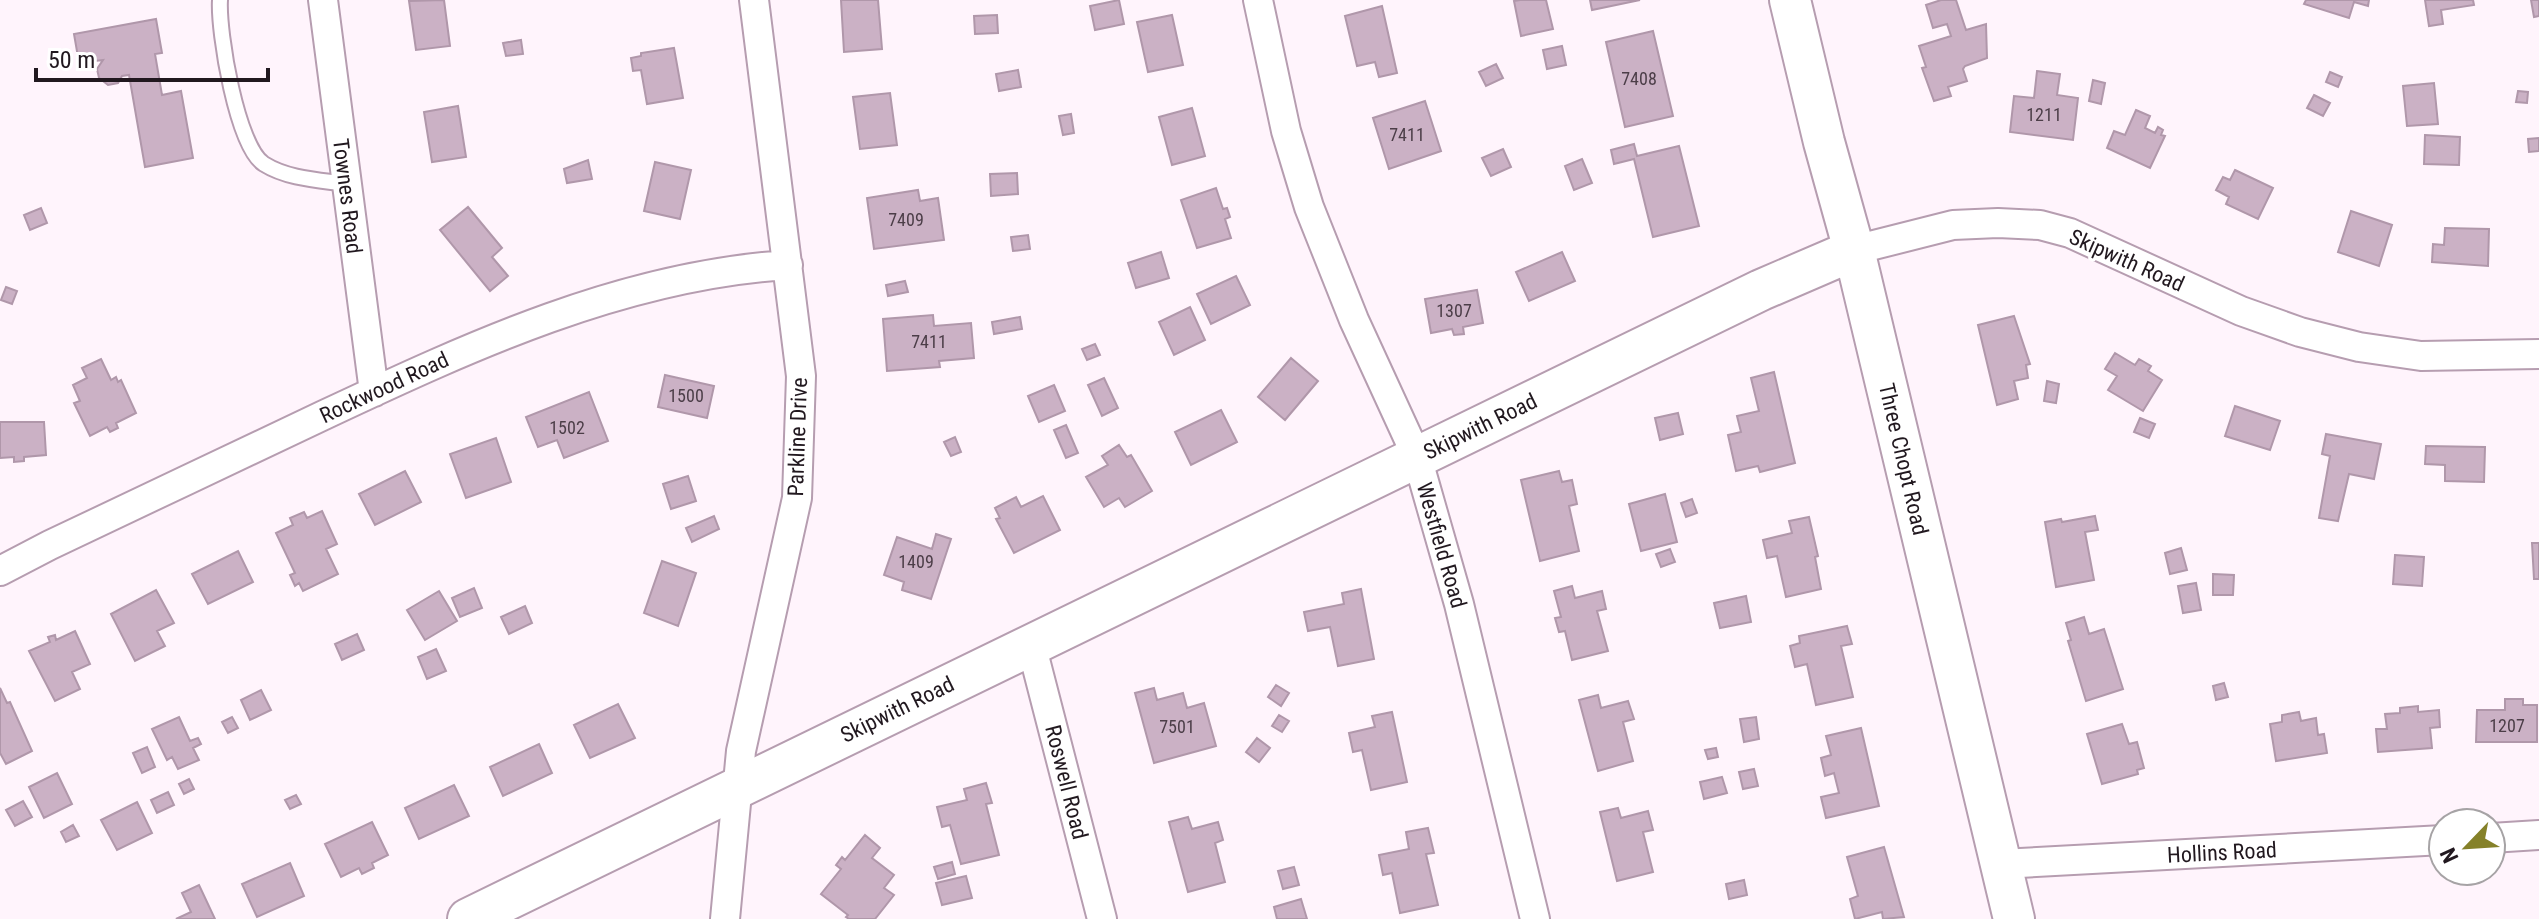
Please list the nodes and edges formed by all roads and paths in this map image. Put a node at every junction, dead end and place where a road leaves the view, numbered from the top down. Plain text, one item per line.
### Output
1 (220, 0) edge
2 (323, 0) edge
3 (754, 0) edge
4 (1258, 0) edge
5 (1790, 0) edge
6 (347, 184) junction
7 (1854, 250) junction
8 (788, 265) junction
9 (2539, 354) edge
10 (374, 392) junction
11 (1417, 457) junction
12 (0, 571) edge
13 (1031, 644) junction
14 (736, 788) junction
15 (2539, 835) edge
16 (2507, 837) edge
17 (2427, 841) edge
18 (2001, 864) junction
19 (468, 919) edge
20 (725, 919) edge
21 (1102, 919) edge
22 (1535, 919) edge
23 (2014, 919) edge

1 - 6 lane
2 - 6 street, Townes Road
3 - 8 street, Parkline Drive
4 - 11 street, Westfield Road
5 - 7 main road, Three Chopt Road
6 - 10 street, Townes Road
7 - 9 street, Skipwith Road
7 - 11 main road, Skipwith Road
7 - 18 main road, Three Chopt Road
8 - 10 street, Rockwood Road
8 - 14 street, Parkline Drive
10 - 12 street, Rockwood Road
11 - 13 main road, Skipwith Road
11 - 22 street, Westfield Road
13 - 14 main road, Skipwith Road
13 - 21 street, Roswell Road
14 - 19 main road, Skipwith Road
14 - 20 street, Parkline Drive
15 - 16 street
17 - 18 street, Hollins Road
18 - 23 main road, Three Chopt Road

